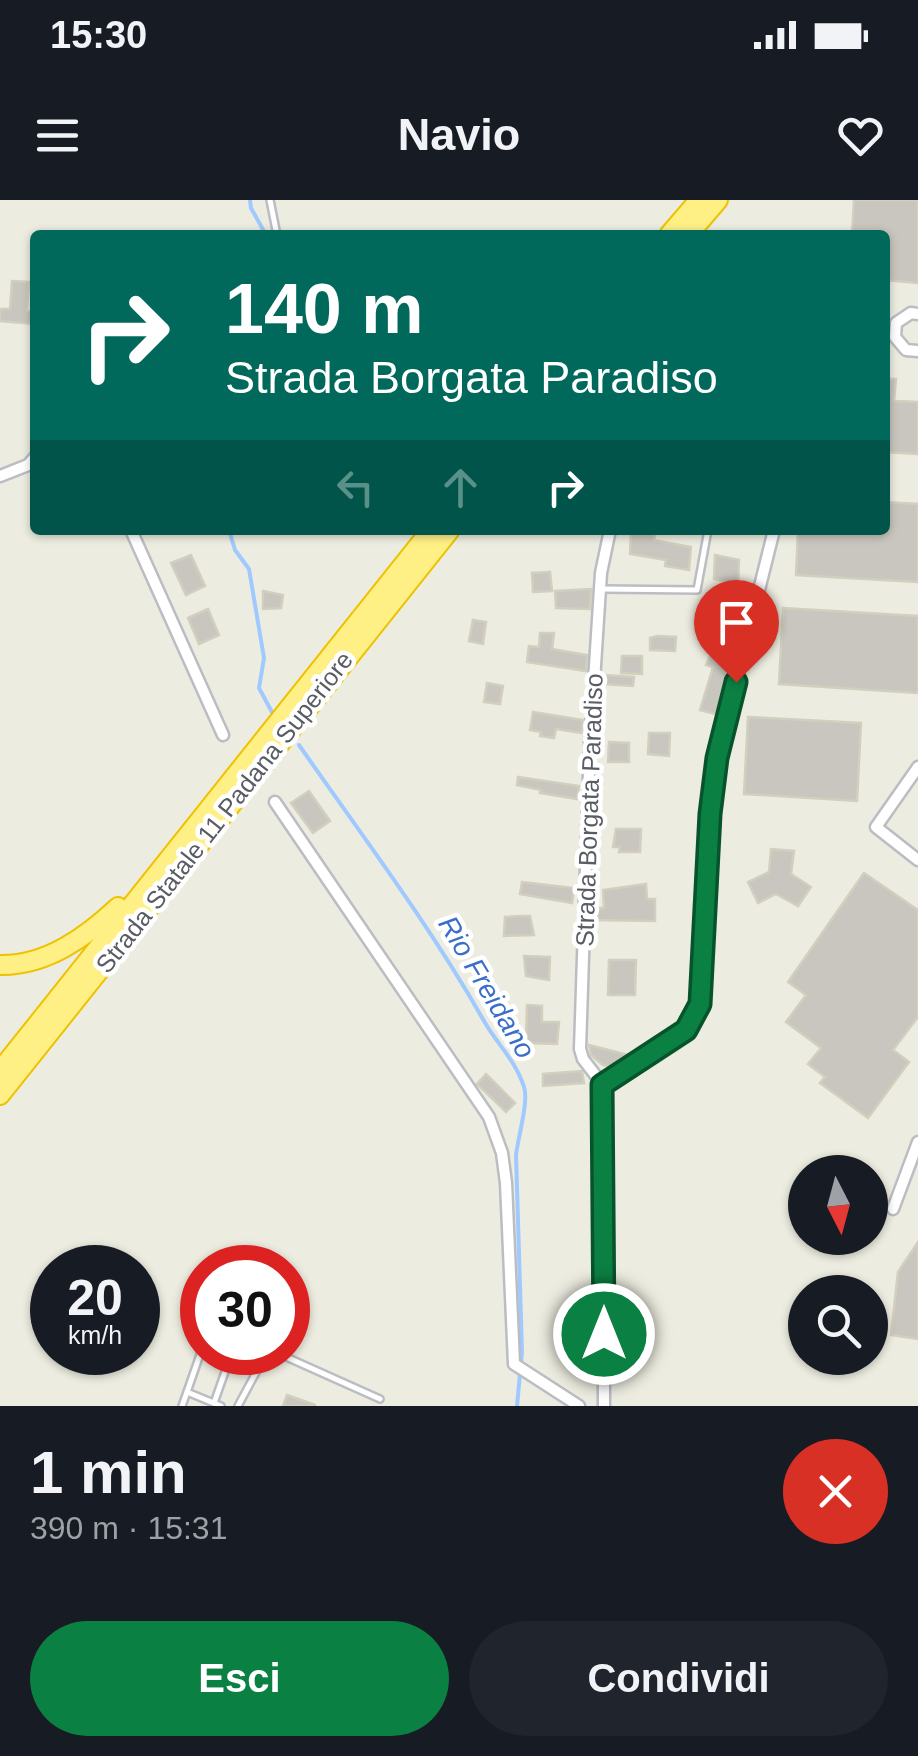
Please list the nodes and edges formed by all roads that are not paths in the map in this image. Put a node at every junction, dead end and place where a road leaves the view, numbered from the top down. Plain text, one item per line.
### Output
1 (270, 200) edge
2 (698, 200) edge
3 (718, 200) edge
4 (276, 230) edge
5 (673, 230) edge
6 (692, 230) edge
7 (918, 314) edge
8 (918, 350) edge
9 (30, 463) edge
10 (0, 476) edge
11 (133, 535) edge
12 (427, 535) edge
13 (446, 535) edge
14 (609, 535) edge
15 (707, 535) edge
16 (773, 535) edge
17 (600, 589) junction
18 (223, 735) dead end
19 (918, 767) edge
20 (275, 802) dead end
21 (918, 860) edge
22 (155, 873) junction
23 (0, 965) edge
24 (0, 1071) edge
25 (602, 1085) junction
26 (0, 1095) edge
27 (918, 1142) edge
28 (892, 1209) dead end
29 (310, 1367) edge
30 (194, 1375) edge
31 (226, 1375) edge
32 (255, 1375) edge
33 (188, 1392) junction
34 (380, 1398) dead end
35 (218, 1405) edge
36 (182, 1406) edge
37 (238, 1406) edge
38 (579, 1406) edge
39 (604, 1406) edge

1 - 4 lane
2 - 5 highway
3 - 6 highway
7 - 8 street
9 - 10 street
11 - 18 street
12 - 22 highway, Strada Statale 11 Padana Superiore
13 - 26 highway, Strada Statale 11 Padana Superiore
14 - 17 street, Strada Borgata Paradiso
15 - 17 lane
16 - 25 street
17 - 25 street, Strada Borgata Paradiso
19 - 21 street
20 - 38 street
22 - 23 highway
22 - 24 highway, Strada Statale 11 Padana Superiore
25 - 39 street, Strada Borgata Paradiso
27 - 28 street
29 - 34 lane
30 - 33 lane
31 - 35 lane
32 - 37 lane
33 - 35 lane
33 - 36 lane

